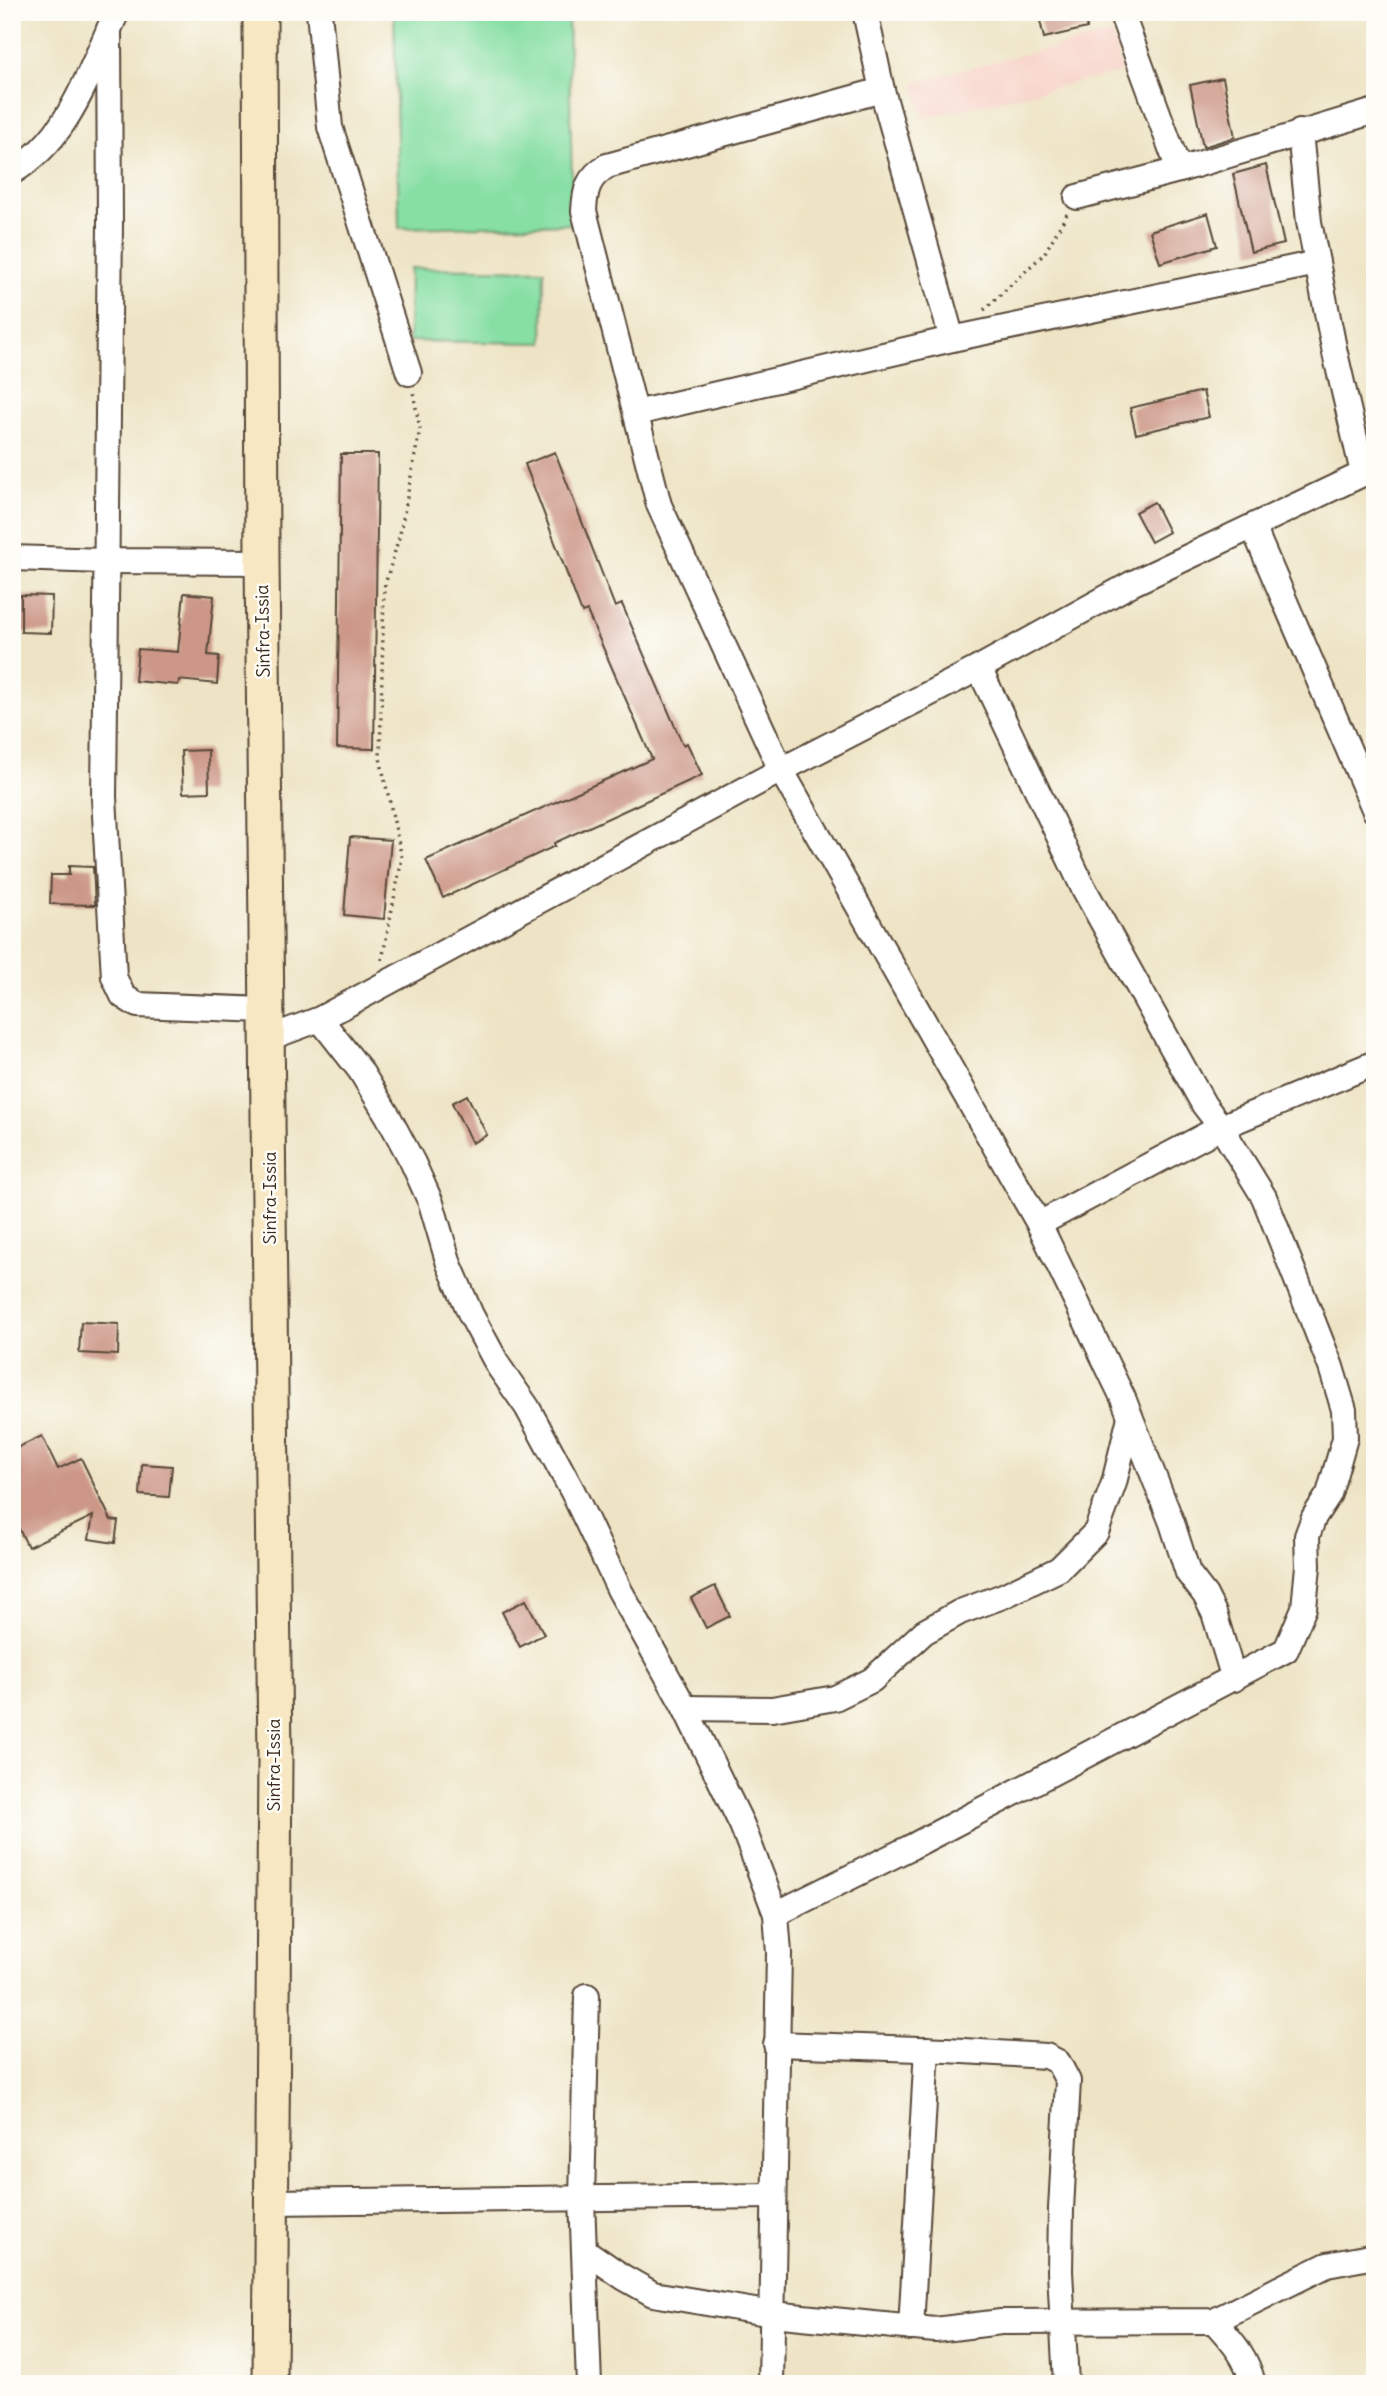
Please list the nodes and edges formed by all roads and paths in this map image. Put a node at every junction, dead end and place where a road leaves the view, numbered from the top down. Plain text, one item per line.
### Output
1 (260, 12) edge
2 (320, 12) edge
3 (865, 12) edge
4 (1121, 12) edge
5 (113, 21) edge
6 (882, 90) junction
7 (1375, 111) edge
8 (1300, 132) junction
9 (1179, 170) junction
10 (12, 172) edge
11 (1077, 197) joint
12 (1317, 263) junction
13 (983, 311) dead end
14 (952, 339) junction
15 (409, 373) joint
16 (636, 413) junction
17 (1369, 471) edge
18 (1253, 527) junction
19 (12, 558) edge
20 (105, 561) junction
21 (262, 562) junction
22 (979, 668) junction
23 (781, 770) junction
24 (1375, 811) edge
25 (377, 987) junction
26 (320, 1018) junction
27 (268, 1024) junction
28 (1375, 1063) edge
29 (1221, 1127) junction
30 (1039, 1224) junction
31 (1130, 1417) junction
32 (1234, 1679) junction
33 (685, 1708) junction
34 (776, 1914) junction
35 (587, 1996) dead end
36 (776, 2044) junction
37 (927, 2049) junction
38 (773, 2196) junction
39 (582, 2199) junction
40 (272, 2202) junction
41 (584, 2250) junction
42 (1375, 2256) edge
43 (772, 2314) junction
44 (1214, 2321) junction
45 (1063, 2323) junction
46 (911, 2328) junction
47 (276, 2376) edge
48 (589, 2384) edge
49 (771, 2384) edge
50 (1066, 2384) edge
51 (1254, 2384) edge

1 - 21 main road, Sinfra-Issia
2 - 15 street
3 - 6 street
4 - 9 street
5 - 10 street
5 - 20 street
6 - 14 street
6 - 16 street
7 - 8 street
8 - 9 street
8 - 12 street
9 - 11 street
11 - 13 path
12 - 14 street
12 - 17 street
14 - 16 street
15 - 25 path
16 - 23 street
17 - 18 street
18 - 22 street
18 - 24 street
19 - 20 street
20 - 21 street
20 - 27 street
21 - 27 main road, Sinfra-Issia
22 - 23 street
22 - 29 street
23 - 25 street
23 - 30 street
25 - 26 street
26 - 27 street
26 - 33 street
27 - 40 main road, Sinfra-Issia
28 - 29 street
29 - 30 street
29 - 32 street
30 - 31 street
31 - 32 street
31 - 33 street
32 - 34 street
33 - 34 street
34 - 36 street
35 - 39 street
36 - 37 street
36 - 38 street
37 - 45 street
37 - 46 street
38 - 39 street
38 - 43 street
39 - 40 street
39 - 41 street
40 - 47 main road, Sinfra-Issia
41 - 43 street
41 - 48 street
42 - 44 street
43 - 46 street
43 - 49 street
44 - 45 street
44 - 51 street
45 - 46 street
45 - 50 street

